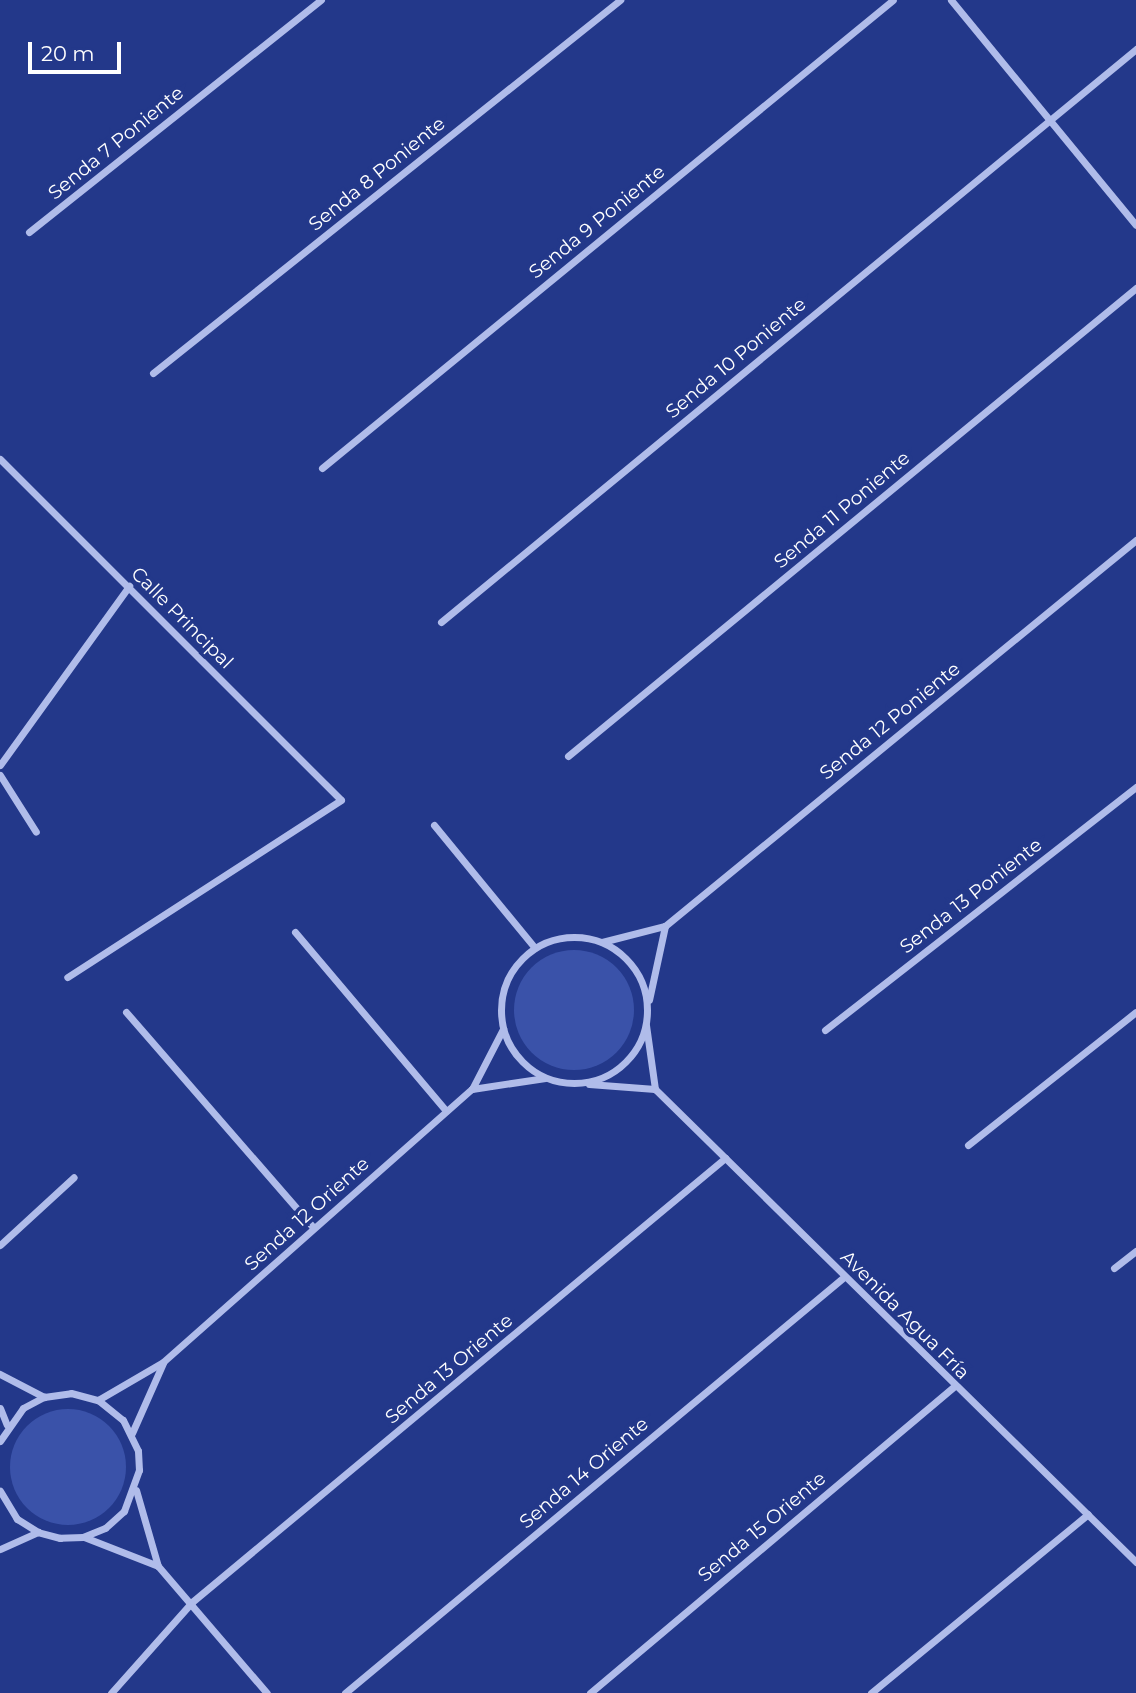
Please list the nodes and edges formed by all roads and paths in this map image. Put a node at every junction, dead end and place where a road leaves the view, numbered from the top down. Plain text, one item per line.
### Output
1 (321, 0) edge
2 (621, 0) edge
3 (893, 0) edge
4 (950, 0) edge
5 (1136, 49) edge
6 (1050, 117) junction
7 (1136, 225) edge
8 (29, 232) dead end
9 (1136, 288) edge
10 (153, 373) dead end
11 (0, 459) edge
12 (322, 468) dead end
13 (1136, 540) edge
14 (129, 586) junction
15 (442, 622) dead end
16 (568, 756) dead end
17 (0, 765) edge
18 (0, 775) edge
19 (1136, 787) edge
20 (435, 825) dead end
21 (36, 832) dead end
22 (665, 926) junction
23 (295, 932) dead end
24 (602, 942) junction
25 (535, 948) junction
26 (66, 976) dead end
27 (647, 1007) junction
28 (126, 1012) dead end
29 (1136, 1012) edge
30 (646, 1025) junction
31 (503, 1029) junction
32 (825, 1030) dead end
33 (545, 1078) junction
34 (577, 1083) junction
35 (471, 1088) junction
36 (655, 1089) junction
37 (446, 1111) junction
38 (968, 1145) dead end
39 (725, 1158) junction
40 (75, 1177) dead end
41 (314, 1228) junction
42 (0, 1245) edge
43 (1136, 1251) edge
44 (1115, 1268) dead end
45 (844, 1277) junction
46 (163, 1362) junction
47 (0, 1374) edge
48 (955, 1386) junction
49 (44, 1397) junction
50 (98, 1400) junction
51 (0, 1408) edge
52 (7, 1425) junction
53 (132, 1433) junction
54 (0, 1441) edge
55 (136, 1489) junction
56 (1, 1498) edge
57 (1088, 1514) junction
58 (38, 1532) junction
59 (83, 1536) junction
60 (0, 1549) edge
61 (1136, 1562) edge
62 (158, 1566) junction
63 (192, 1602) junction
64 (111, 1693) edge
65 (267, 1693) edge
66 (345, 1693) edge
67 (590, 1693) edge
68 (871, 1693) edge

1 - 8 street, Senda 7 Poniente
2 - 10 street, Senda 8 Poniente
3 - 12 street, Senda 9 Poniente
4 - 6 street
5 - 6 street, Senda 10 Poniente
6 - 7 street
6 - 15 street, Senda 10 Poniente
9 - 16 street, Senda 11 Poniente
11 - 14 street, Calle Principal
13 - 22 street, Senda 12 Poniente
14 - 17 street
14 - 26 street, Calle Principal
18 - 21 street
19 - 32 street, Senda 13 Poniente
20 - 25 street
22 - 24 street, Senda 12 Poniente
22 - 27 street
23 - 37 street
24 - 25 street
24 - 27 street
25 - 31 street
27 - 30 street
28 - 41 street
29 - 38 street
30 - 34 street
30 - 36 street
31 - 33 street
31 - 35 street, Senda 12 Oriente
33 - 34 street
33 - 35 street
34 - 36 street
35 - 37 street, Senda 12 Oriente
36 - 39 street, Avenida Agua Fría
37 - 41 street, Senda 12 Oriente
39 - 45 street, Avenida Agua Fría
39 - 63 street, Senda 13 Oriente
40 - 42 street
41 - 46 street, Senda 12 Oriente
43 - 44 street
45 - 48 street, Avenida Agua Fría
45 - 66 street, Senda 14 Oriente
46 - 50 street, Senda 12 Oriente
46 - 53 street, Senda 12 Oriente
47 - 49 street
48 - 57 street, Avenida Agua Fría
48 - 67 street, Senda 15 Oriente
49 - 50 street
49 - 52 street
50 - 53 street
51 - 52 street
52 - 54 street
53 - 55 street
55 - 59 street
55 - 62 street
56 - 58 street
57 - 61 street, Avenida Agua Fría
57 - 68 street
58 - 59 street
58 - 60 street
59 - 62 street
62 - 63 street
63 - 64 street
63 - 65 street

